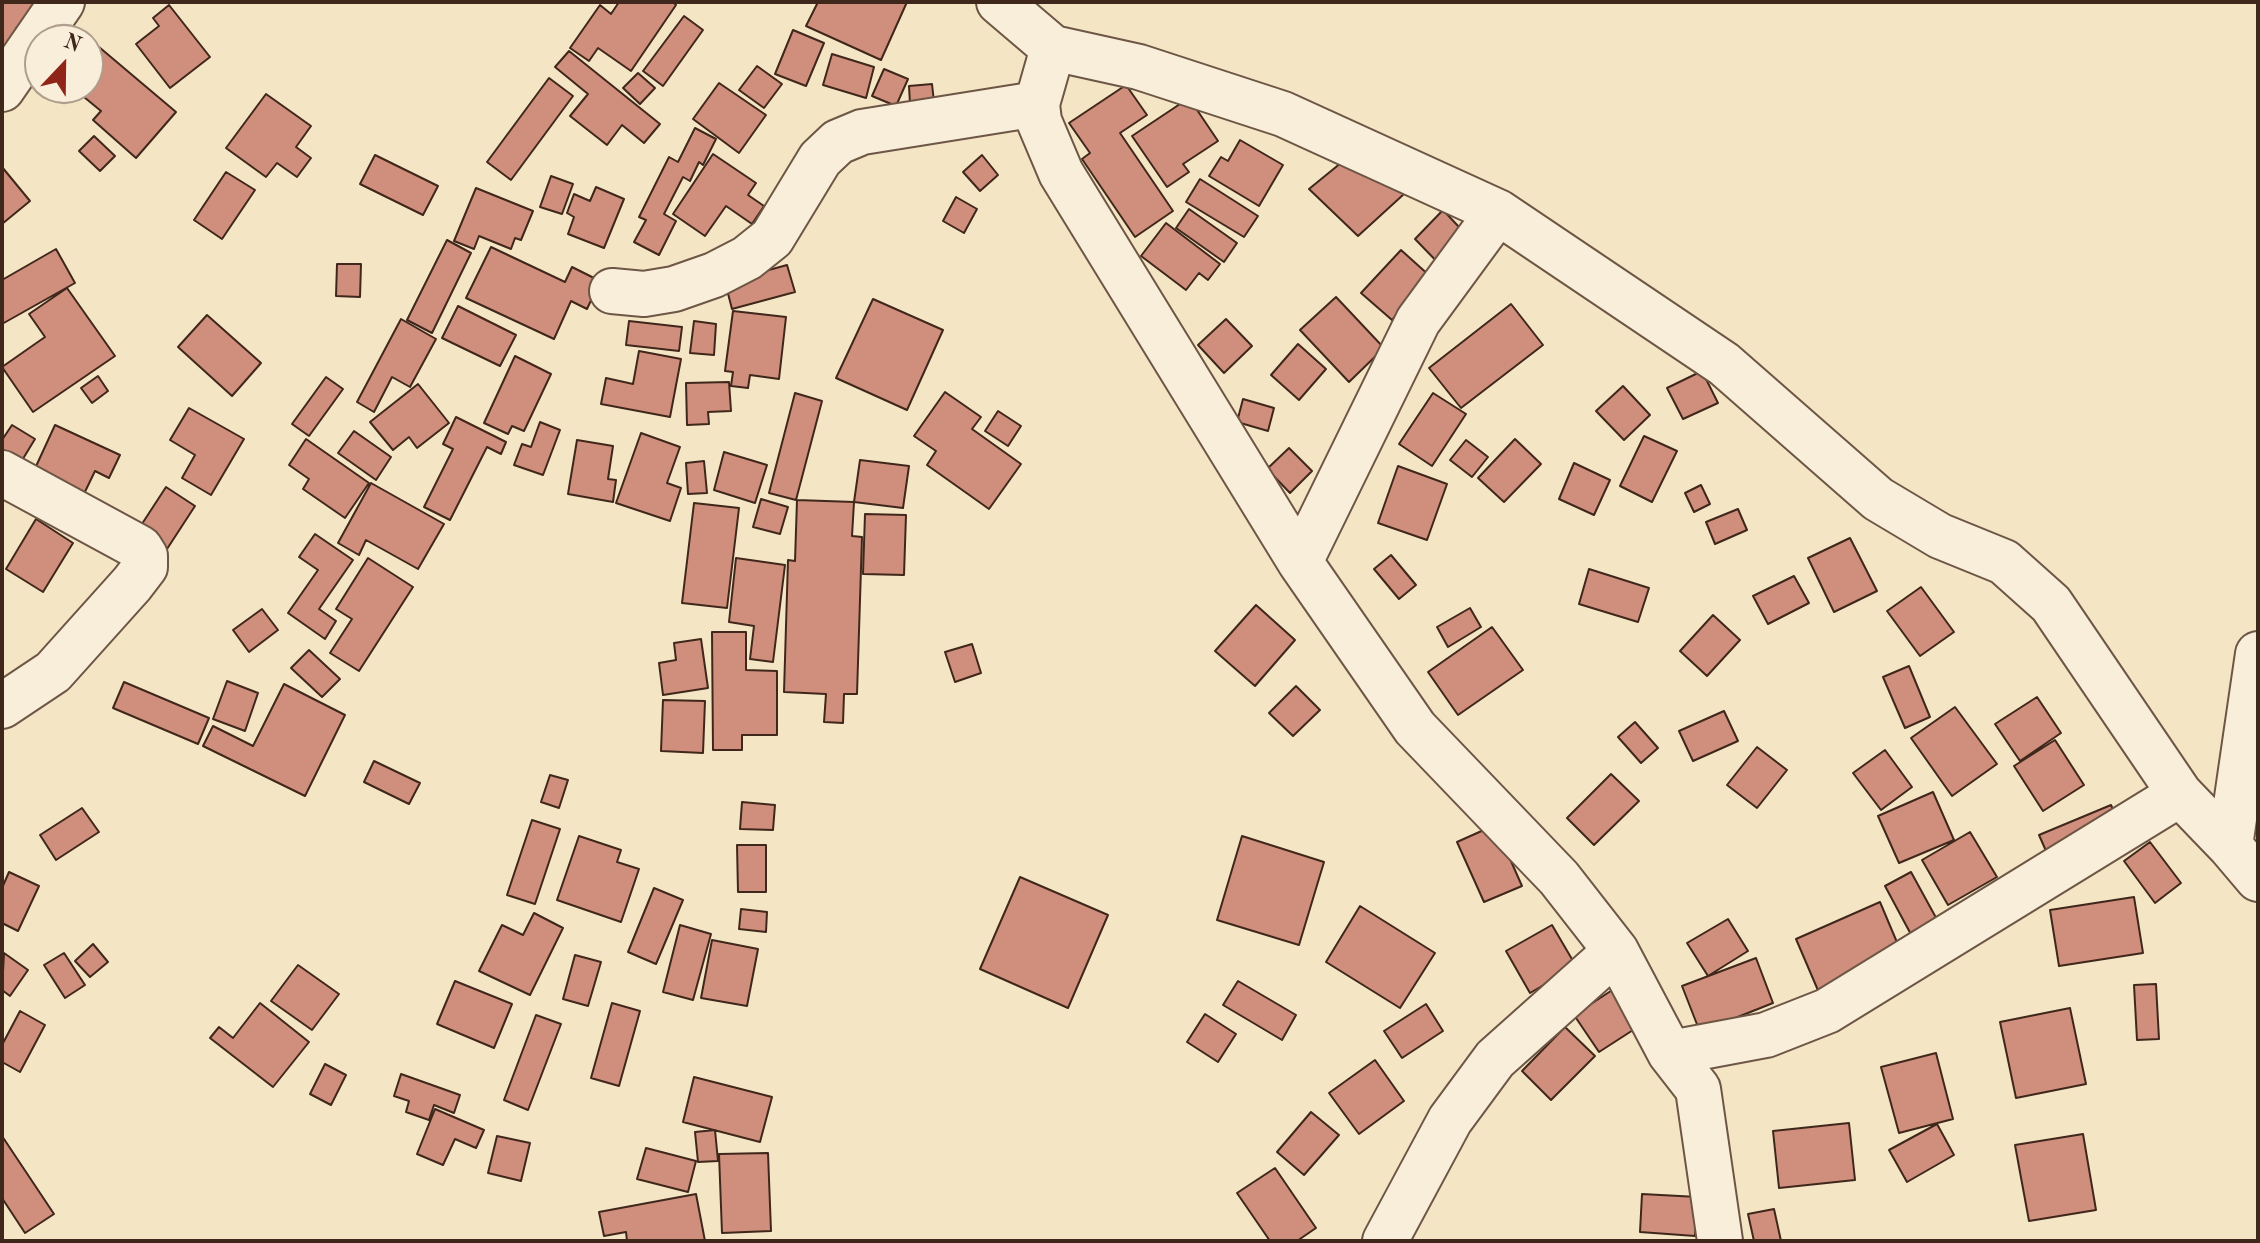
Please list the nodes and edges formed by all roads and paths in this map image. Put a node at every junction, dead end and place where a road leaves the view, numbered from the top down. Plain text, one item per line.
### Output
1 (62, 2) edge
2 (999, 2) edge
3 (1053, 48) junction
4 (2, 89) edge
5 (1037, 104) junction
6 (1498, 212) junction
7 (612, 291) dead end
8 (2, 473) edge
9 (1300, 562) junction
10 (2258, 654) edge
11 (2, 706) edge
12 (2180, 794) junction
13 (2230, 846) junction
14 (2258, 879) edge
15 (1616, 951) junction
16 (1670, 1053) junction
17 (1385, 1241) edge
18 (1720, 1241) edge

1 - 4 street
2 - 3 street
3 - 5 street
3 - 6 street
5 - 7 street
5 - 9 street
6 - 9 street
6 - 12 street
8 - 11 street
9 - 15 street
10 - 13 street
12 - 13 street
12 - 16 street
13 - 14 street
15 - 16 street
15 - 17 street
16 - 18 street

